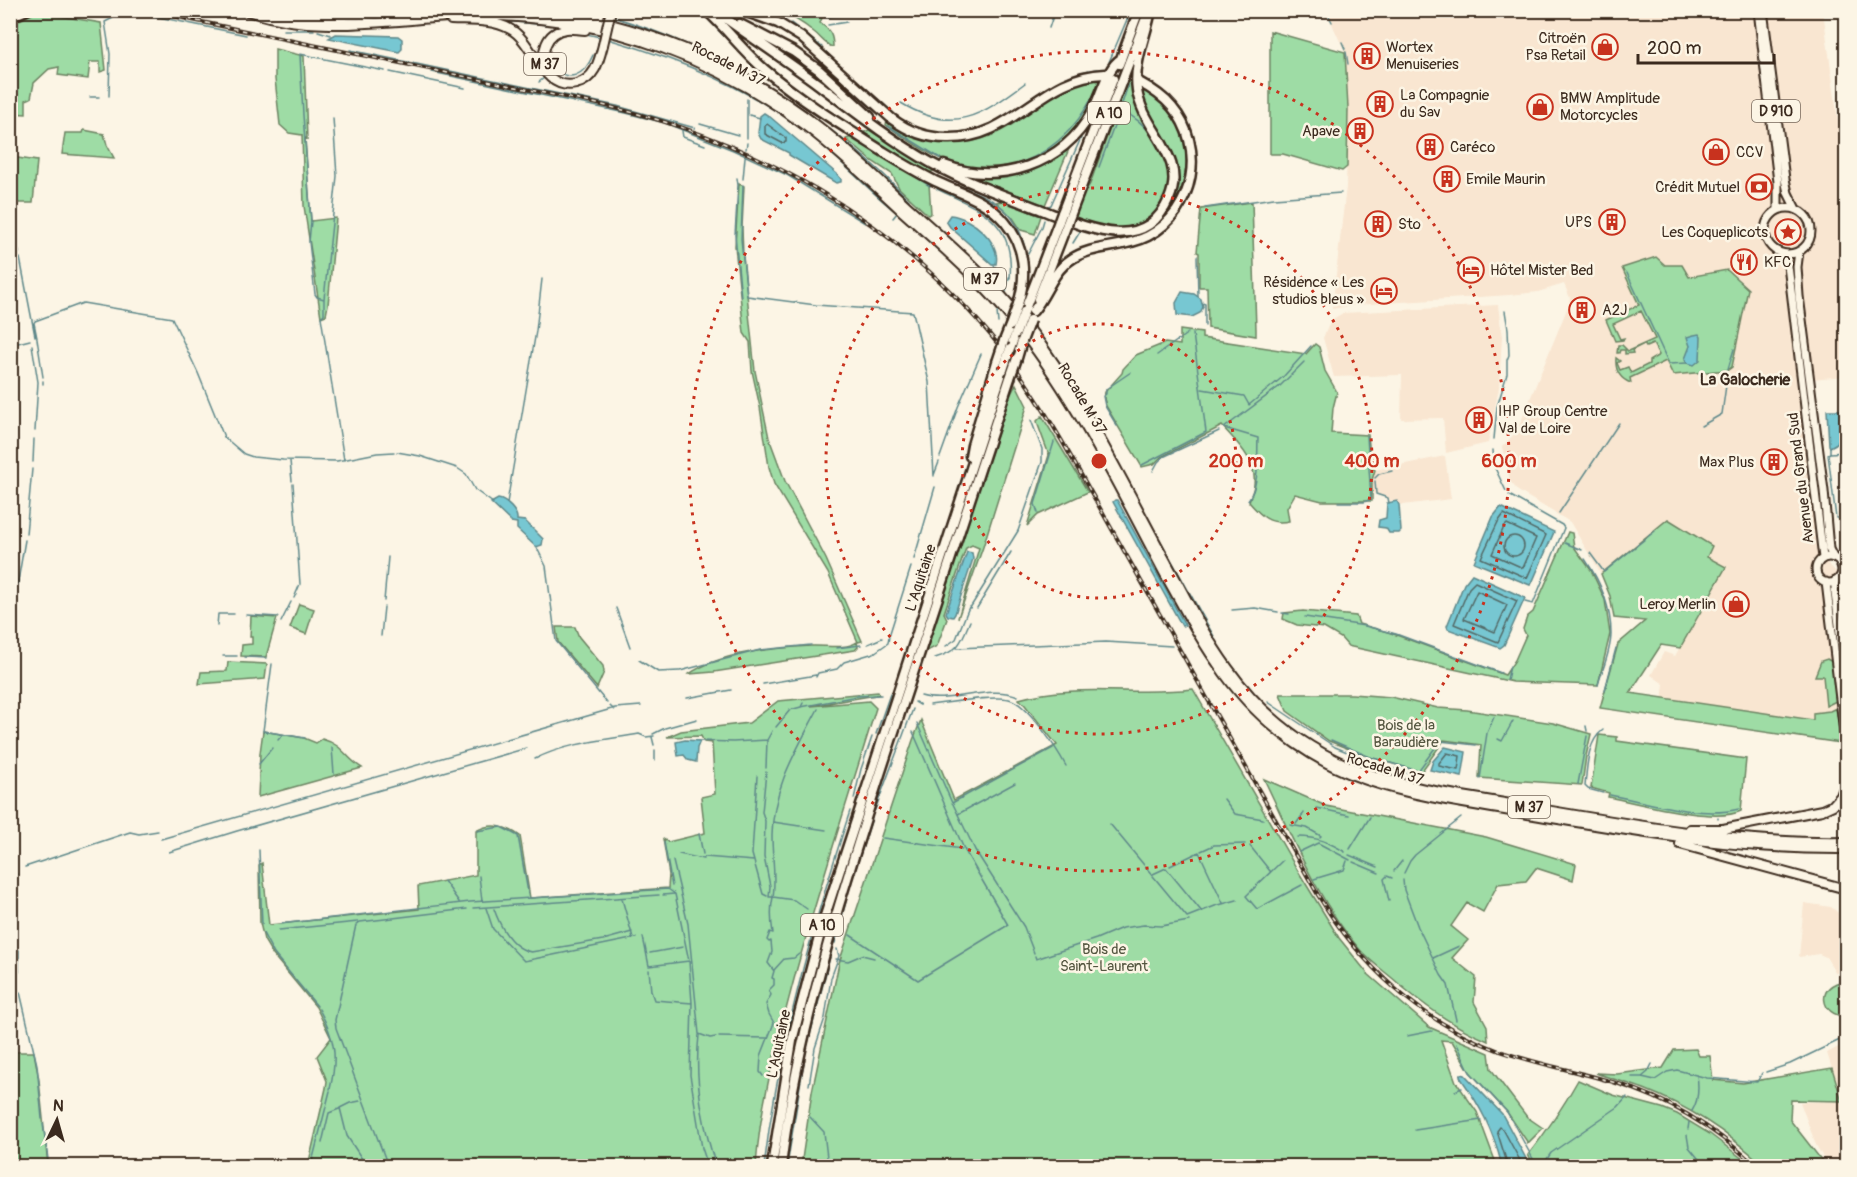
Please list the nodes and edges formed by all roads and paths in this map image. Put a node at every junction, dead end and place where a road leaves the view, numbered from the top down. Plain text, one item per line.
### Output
1 (30, 10) edge
2 (244, 10) edge
3 (271, 10) edge
4 (532, 10) edge
5 (579, 10) edge
6 (609, 10) edge
7 (706, 10) edge
8 (714, 10) edge
9 (719, 10) edge
10 (741, 10) edge
11 (1139, 10) edge
12 (1150, 10) edge
13 (1758, 10) edge
14 (1763, 10) edge
15 (421, 14) edge
16 (10, 19) edge
17 (602, 29) junction
18 (630, 30) junction
19 (601, 44) junction
20 (1120, 59) junction
21 (1105, 74) tunnel mouth
22 (1134, 79) tunnel mouth
23 (1796, 209) junction
24 (1778, 210) junction
25 (1064, 218) junction
26 (1799, 251) junction
27 (1780, 253) junction
28 (1029, 315) junction
29 (967, 480) junction
30 (1833, 557) junction
31 (1823, 558) junction
32 (1835, 581) junction
33 (1826, 582) junction
34 (1212, 651) junction
35 (913, 659) junction
36 (1846, 680) edge
37 (903, 689) junction
38 (1846, 748) edge
39 (1846, 785) edge
40 (1841, 796) junction
41 (1846, 810) edge
42 (1651, 831) junction
43 (1846, 842) edge
44 (1846, 849) edge
45 (1846, 889) edge
46 (772, 1167) edge
47 (781, 1167) edge

1 - 16 street
2 - 15 highway, Rocade M 37 / M 37
3 - 15 highway, Rocade M 37 / M 37
4 - 18 highway, Rocade M 37 / M 37
5 - 18 highway, M 37
6 - 19 highway, M 37, bridge
7 - 29 highway, bridge
8 - 12 highway
9 - 20 highway
10 - 21 highway
11 - 20 highway, L'Aquitaine / A 10
12 - 25 highway, L'Aquitaine / A 10
13 - 24 main road, D 910
14 - 23 main road, D 910
15 - 17 highway, Rocade M 37 / M 37
15 - 19 highway, M 37
17 - 19 highway, M 37
17 - 34 highway, Rocade M 37 / M 37
18 - 34 highway, Rocade M 37 / M 37
20 - 25 highway, L'Aquitaine / A 10
22 - 28 highway
23 - 24 main road
23 - 26 main road
24 - 27 main road
25 - 28 highway, L'Aquitaine / A 10
26 - 27 main road
26 - 30 main road, Avenue du Grand Sud
27 - 31 main road, Avenue du Grand Sud
28 - 29 highway, L'Aquitaine / A 10, bridge
28 - 35 highway, L'Aquitaine / A 10, bridge
29 - 35 highway, L'Aquitaine / A 10
30 - 31 main road
30 - 32 main road
31 - 33 main road
32 - 33 main road
32 - 36 main road
33 - 38 main road
34 - 42 highway, Rocade M 37 / M 37
35 - 37 highway, L'Aquitaine / A 10
37 - 46 highway, L'Aquitaine / A 10
37 - 47 highway, L'Aquitaine / A 10
39 - 40 main road
40 - 41 main road
40 - 42 highway
42 - 43 highway, Rocade M 37 / M 37
42 - 44 highway, Rocade M 37 / M 37
42 - 45 highway

